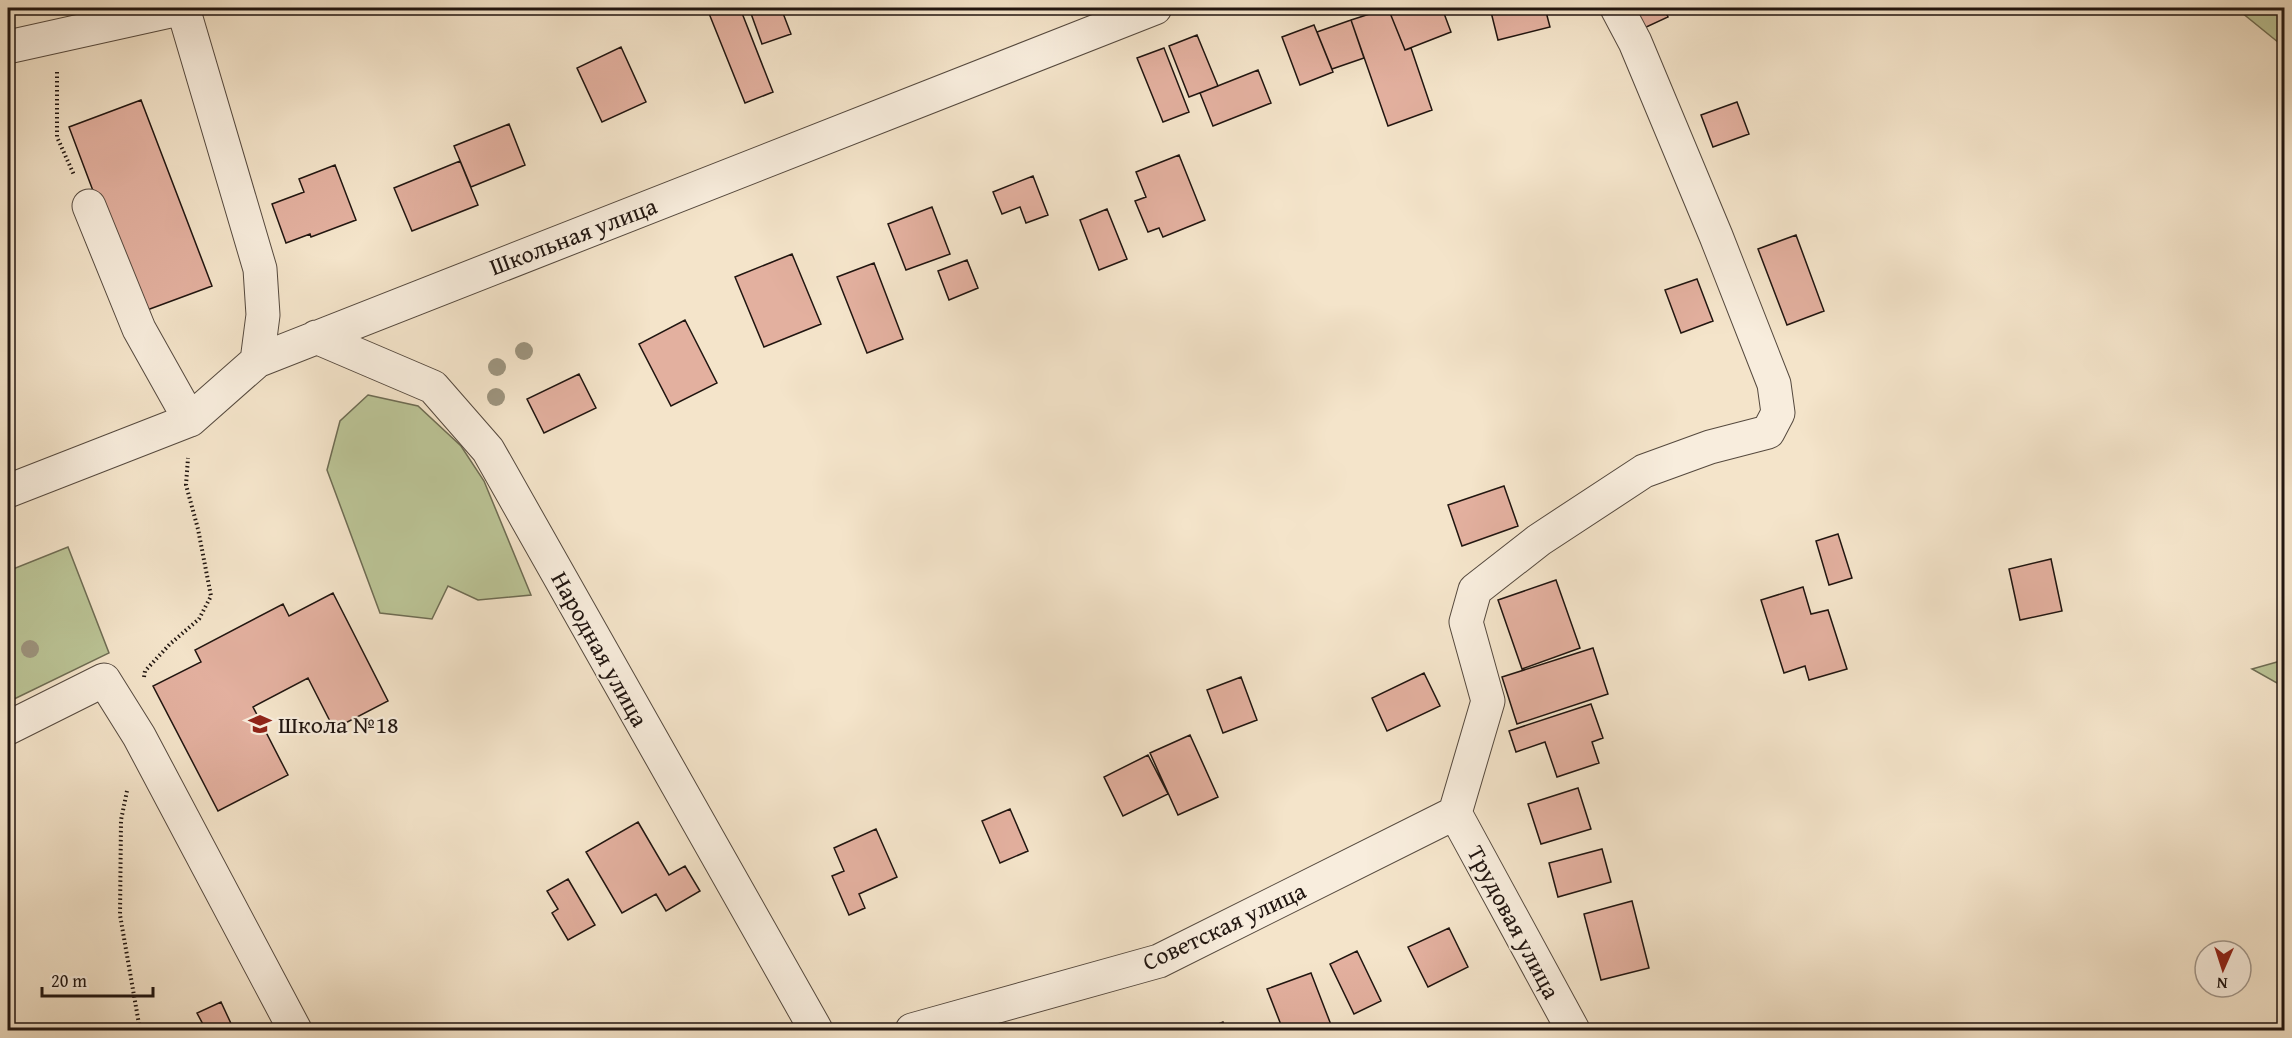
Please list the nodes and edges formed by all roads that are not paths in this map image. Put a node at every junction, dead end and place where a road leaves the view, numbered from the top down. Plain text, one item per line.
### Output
1 (184, 8) edge
2 (1155, 8) edge
3 (1617, 8) edge
4 (8, 47) edge
5 (89, 206) road end
6 (316, 337) junction
7 (257, 361) junction
8 (190, 420) junction
9 (8, 491) edge
10 (8, 728) edge
11 (1455, 813) junction
12 (295, 1030) edge
13 (816, 1030) edge
14 (912, 1030) edge
15 (1573, 1030) edge

1 - 4 street
1 - 7 street
2 - 6 street, Школьная улица
3 - 11 street
5 - 8 street
6 - 7 street, Школьная улица
6 - 13 street, Народная улица
7 - 8 street, Школьная улица
8 - 9 street, Школьная улица
10 - 12 street
11 - 14 street, Советская улица
11 - 15 street, Трудовая улица

